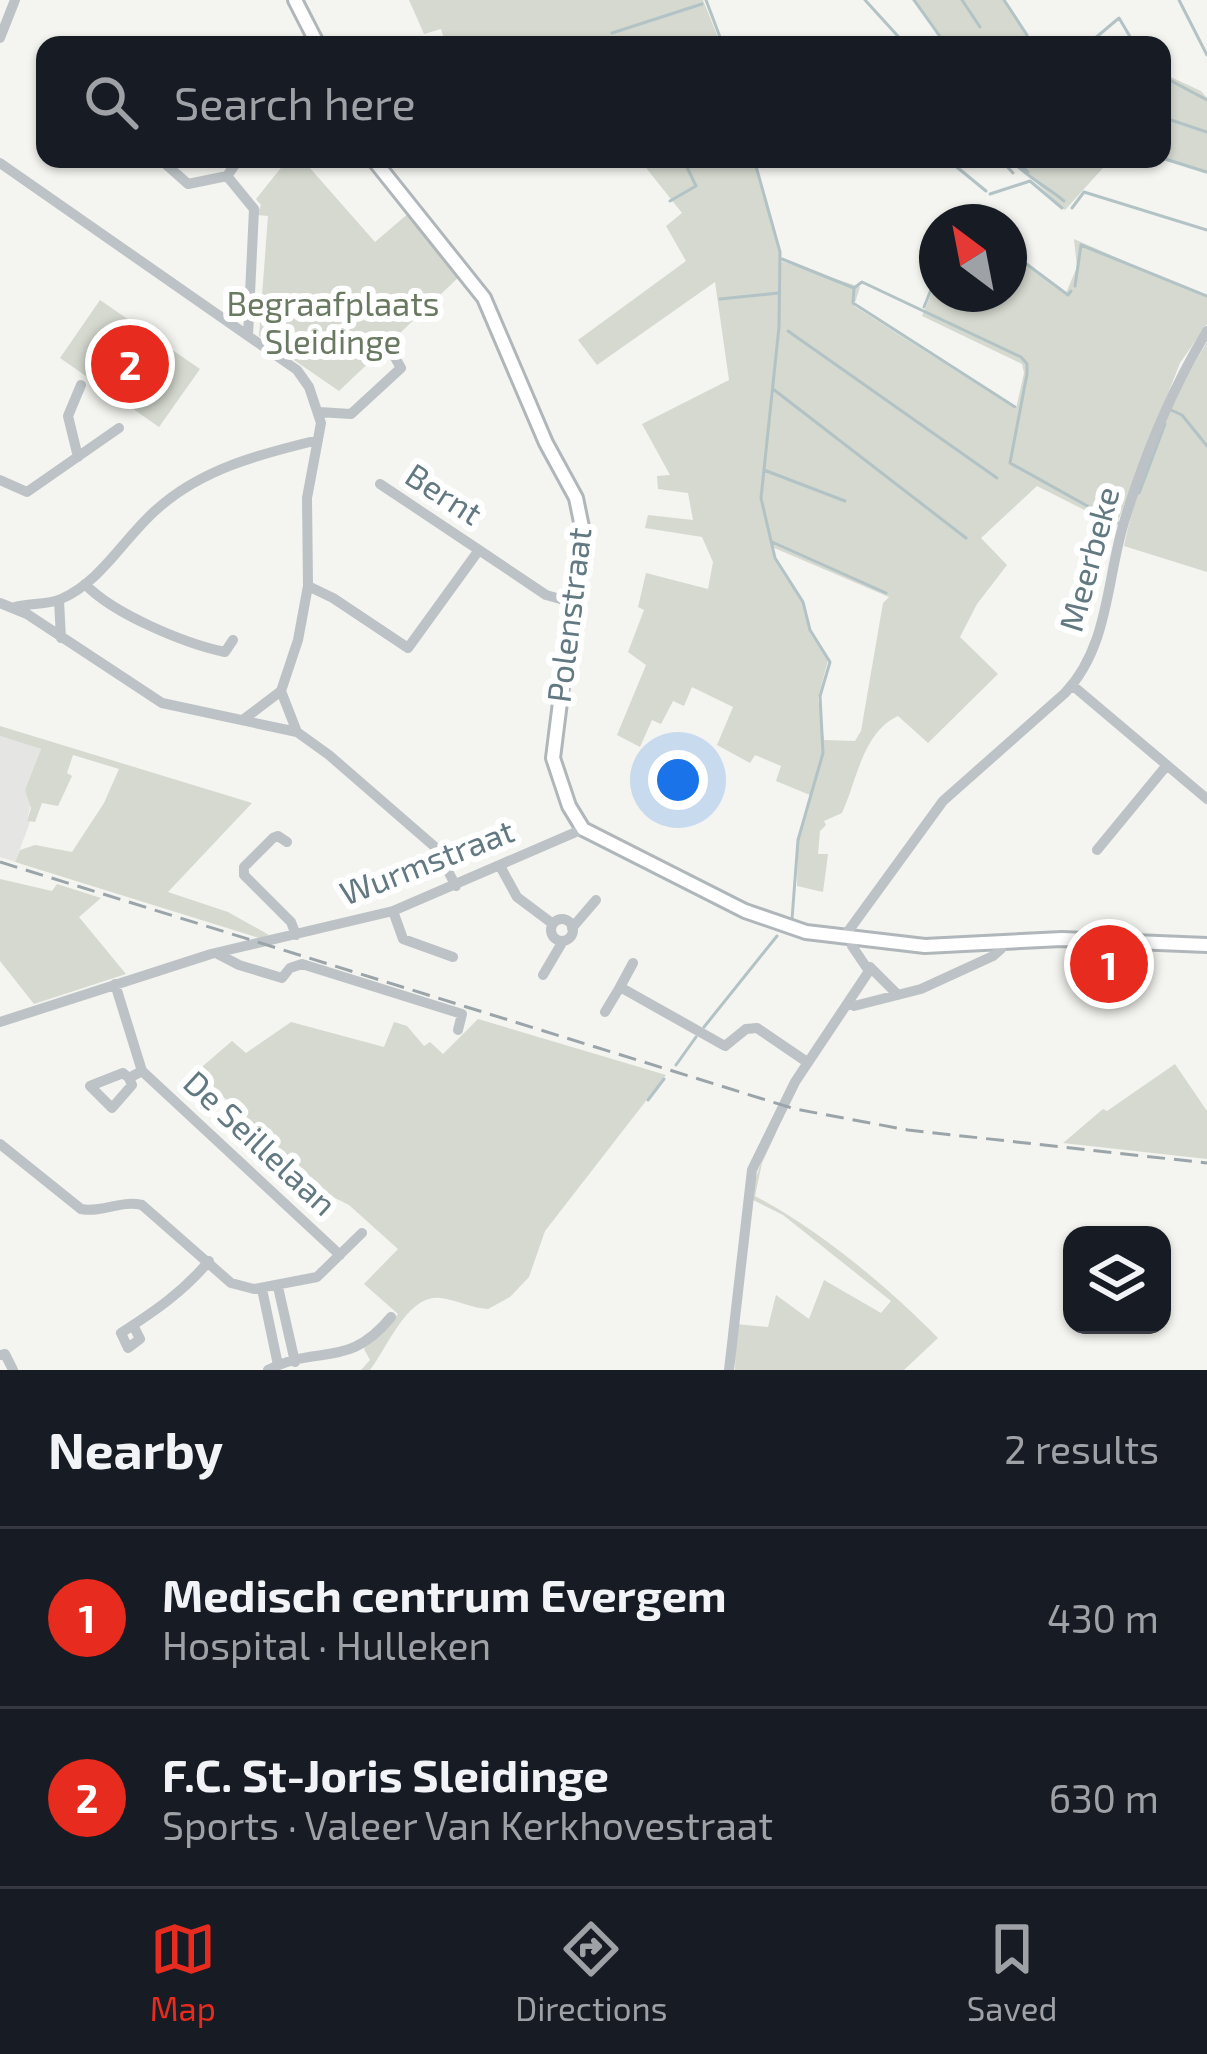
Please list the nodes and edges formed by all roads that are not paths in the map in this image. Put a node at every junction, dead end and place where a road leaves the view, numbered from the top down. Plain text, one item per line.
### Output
1 (15, 0) edge
2 (295, 0) edge
3 (314, 36) edge
4 (0, 38) edge
5 (0, 163) edge
6 (170, 168) edge
7 (233, 168) edge
8 (380, 168) edge
9 (227, 176) junction
10 (1207, 331) edge
11 (248, 336) junction
12 (393, 354) dead end
13 (81, 385) dead end
14 (320, 412) junction
15 (119, 428) dead end
16 (318, 440) junction
17 (78, 457) junction
18 (0, 480) edge
19 (380, 484) dead end
20 (479, 550) junction
21 (86, 584) junction
22 (308, 586) junction
23 (59, 601) junction
24 (571, 602) junction
25 (0, 603) edge
26 (15, 607) junction
27 (61, 638) junction
28 (233, 640) dead end
29 (1072, 686) junction
30 (281, 691) junction
31 (244, 719) junction
32 (297, 732) junction
33 (1167, 765) junction
34 (1207, 799) edge
35 (583, 829) junction
36 (287, 842) dead end
37 (1097, 850) dead end
38 (500, 866) junction
39 (456, 886) junction
40 (596, 900) dead end
41 (393, 911) junction
42 (554, 924) junction
43 (572, 928) junction
44 (296, 935) junction
45 (848, 938) junction
46 (563, 941) junction
47 (1000, 941) junction
48 (1207, 945) edge
49 (217, 953) junction
50 (454, 957) dead end
51 (633, 963) dead end
52 (870, 967) junction
53 (543, 975) dead end
54 (116, 984) junction
55 (620, 987) junction
56 (898, 995) junction
57 (849, 1003) junction
58 (605, 1012) dead end
59 (0, 1022) edge
60 (458, 1030) dead end
61 (807, 1062) junction
62 (142, 1071) junction
63 (129, 1078) dead end
64 (0, 1144) edge
65 (362, 1233) dead end
66 (340, 1256) junction
67 (209, 1261) junction
68 (278, 1287) junction
69 (262, 1289) junction
70 (391, 1317) dead end
71 (133, 1325) dead end
72 (0, 1355) edge
73 (295, 1362) junction
74 (273, 1368) edge
75 (13, 1370) edge
76 (729, 1370) edge

1 - 4 street
2 - 3 main road
5 - 11 street
6 - 9 street
7 - 9 street
8 - 24 main road, Polenstraat
9 - 11 street
10 - 29 street, Meerbeke
11 - 14 street
12 - 14 street
13 - 17 street
14 - 16 street
15 - 17 street
16 - 21 street
16 - 22 street
17 - 18 street
19 - 20 street, Bernt
20 - 22 street, Bernt
20 - 24 street, Bernt
21 - 23 street
21 - 28 street
22 - 30 street
23 - 26 street
23 - 27 street
24 - 35 main road, Polenstraat
25 - 26 street
26 - 27 street
27 - 31 street
29 - 33 street
29 - 45 street, Meerbeke
30 - 31 street
30 - 32 street
31 - 32 street
32 - 39 street
33 - 34 street
33 - 37 street
35 - 38 street, Wurmstraat
35 - 45 main road
36 - 44 street
38 - 39 street, Wurmstraat
38 - 42 street
39 - 41 street, Wurmstraat
40 - 43 street
41 - 44 street, Wurmstraat
41 - 50 street
42 - 43 street
42 - 46 street
43 - 46 street
44 - 49 street, Wurmstraat
45 - 47 main road
45 - 52 street
46 - 53 street
47 - 48 main road
47 - 56 street
49 - 54 street, Wurmstraat
49 - 60 street
51 - 55 street
52 - 56 street
52 - 57 street
54 - 59 street, Wurmstraat
54 - 62 street, De Seillelaan
55 - 58 street
55 - 61 street
56 - 57 street
57 - 61 street
61 - 76 street
62 - 63 street, De Seillelaan
62 - 66 street, De Seillelaan
64 - 67 street
65 - 66 street
66 - 68 street
67 - 69 street
67 - 71 street
68 - 69 street
68 - 73 street
69 - 74 street
70 - 73 street
72 - 75 street
73 - 74 street

